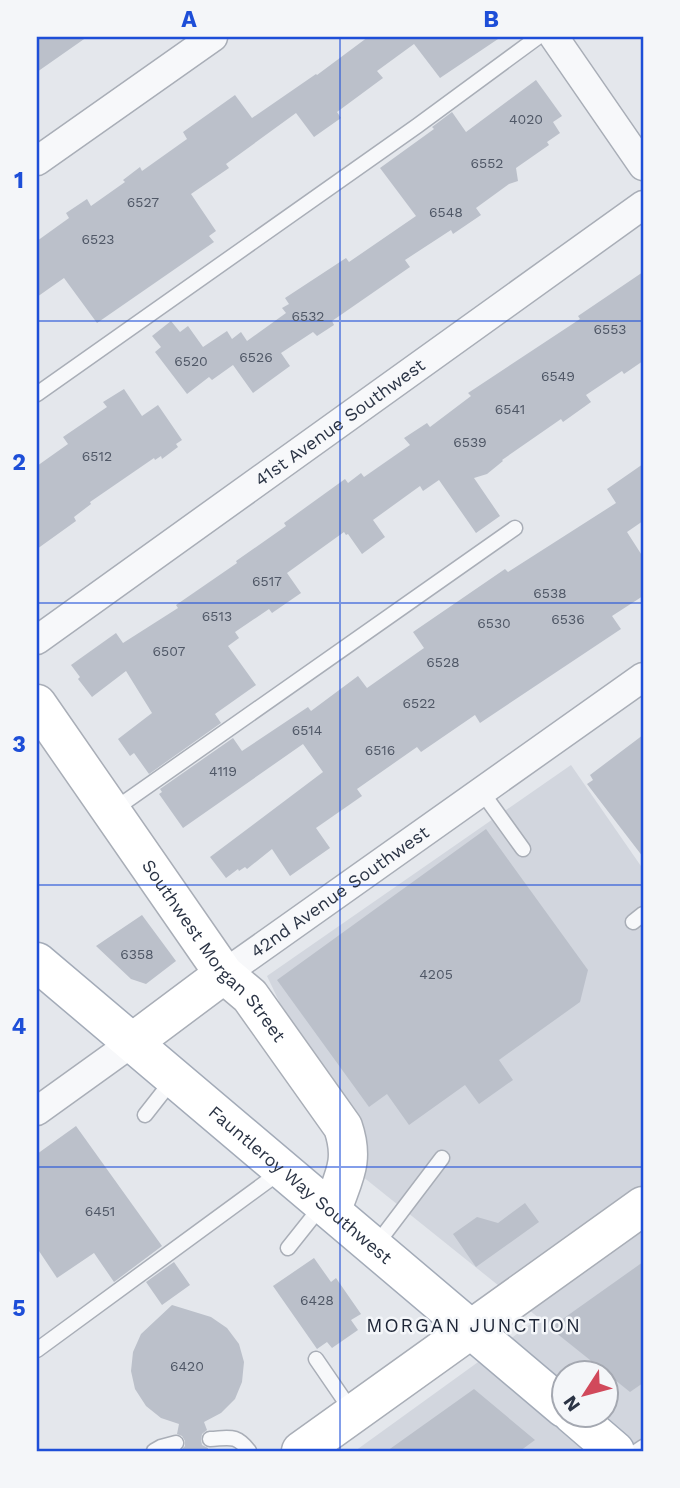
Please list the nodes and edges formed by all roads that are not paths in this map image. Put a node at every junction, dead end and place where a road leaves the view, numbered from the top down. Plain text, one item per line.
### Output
1 (213, 37) edge
2 (538, 37) edge
3 (554, 37) edge
4 (37, 161) edge
5 (643, 166) edge
6 (643, 205) edge
7 (37, 394) edge
8 (514, 528) dead end
9 (37, 640) edge
10 (643, 677) edge
11 (37, 704) edge
12 (482, 792) junction
13 (111, 812) junction
14 (523, 849) dead end
15 (37, 962) edge
16 (224, 974) junction
17 (133, 1042) junction
18 (175, 1077) junction
19 (37, 1111) edge
20 (145, 1115) dead end
21 (442, 1158) dead end
22 (284, 1169) junction
23 (643, 1206) edge
24 (328, 1207) junction
25 (375, 1246) junction
26 (288, 1248) dead end
27 (472, 1327) junction
28 (37, 1350) edge
29 (316, 1359) dead end
30 (550, 1395) edge
31 (353, 1414) junction
32 (591, 1428) edge
33 (210, 1439) dead end
34 (176, 1443) dead end
35 (317, 1447) edge
36 (621, 1449) edge
37 (154, 1451) edge
38 (249, 1451) edge

1 - 4 street
2 - 7 lane
3 - 5 street
6 - 9 street, 41st Avenue Southwest
8 - 13 lane
10 - 12 street, 42nd Avenue Southwest
11 - 13 main road, Southwest Morgan Street
12 - 14 lane
12 - 16 street, 42nd Avenue Southwest
13 - 16 main road, Southwest Morgan Street
15 - 17 main road, Fauntleroy Way Southwest
16 - 17 main road, 42nd Avenue Southwest
16 - 24 main road, Southwest Morgan Street
17 - 18 main road, Fauntleroy Way Southwest
17 - 19 street, 42nd Avenue Southwest
18 - 20 lane
18 - 22 main road, Fauntleroy Way Southwest
21 - 25 lane
22 - 24 main road, Fauntleroy Way Southwest
22 - 28 lane
23 - 27 main road
24 - 25 main road, Fauntleroy Way Southwest
24 - 26 lane
25 - 27 main road, Fauntleroy Way Southwest
27 - 30 main road, Fauntleroy Way Southwest
27 - 31 main road
29 - 31 lane
31 - 35 main road
32 - 36 main road
33 - 38 lane
34 - 37 lane

